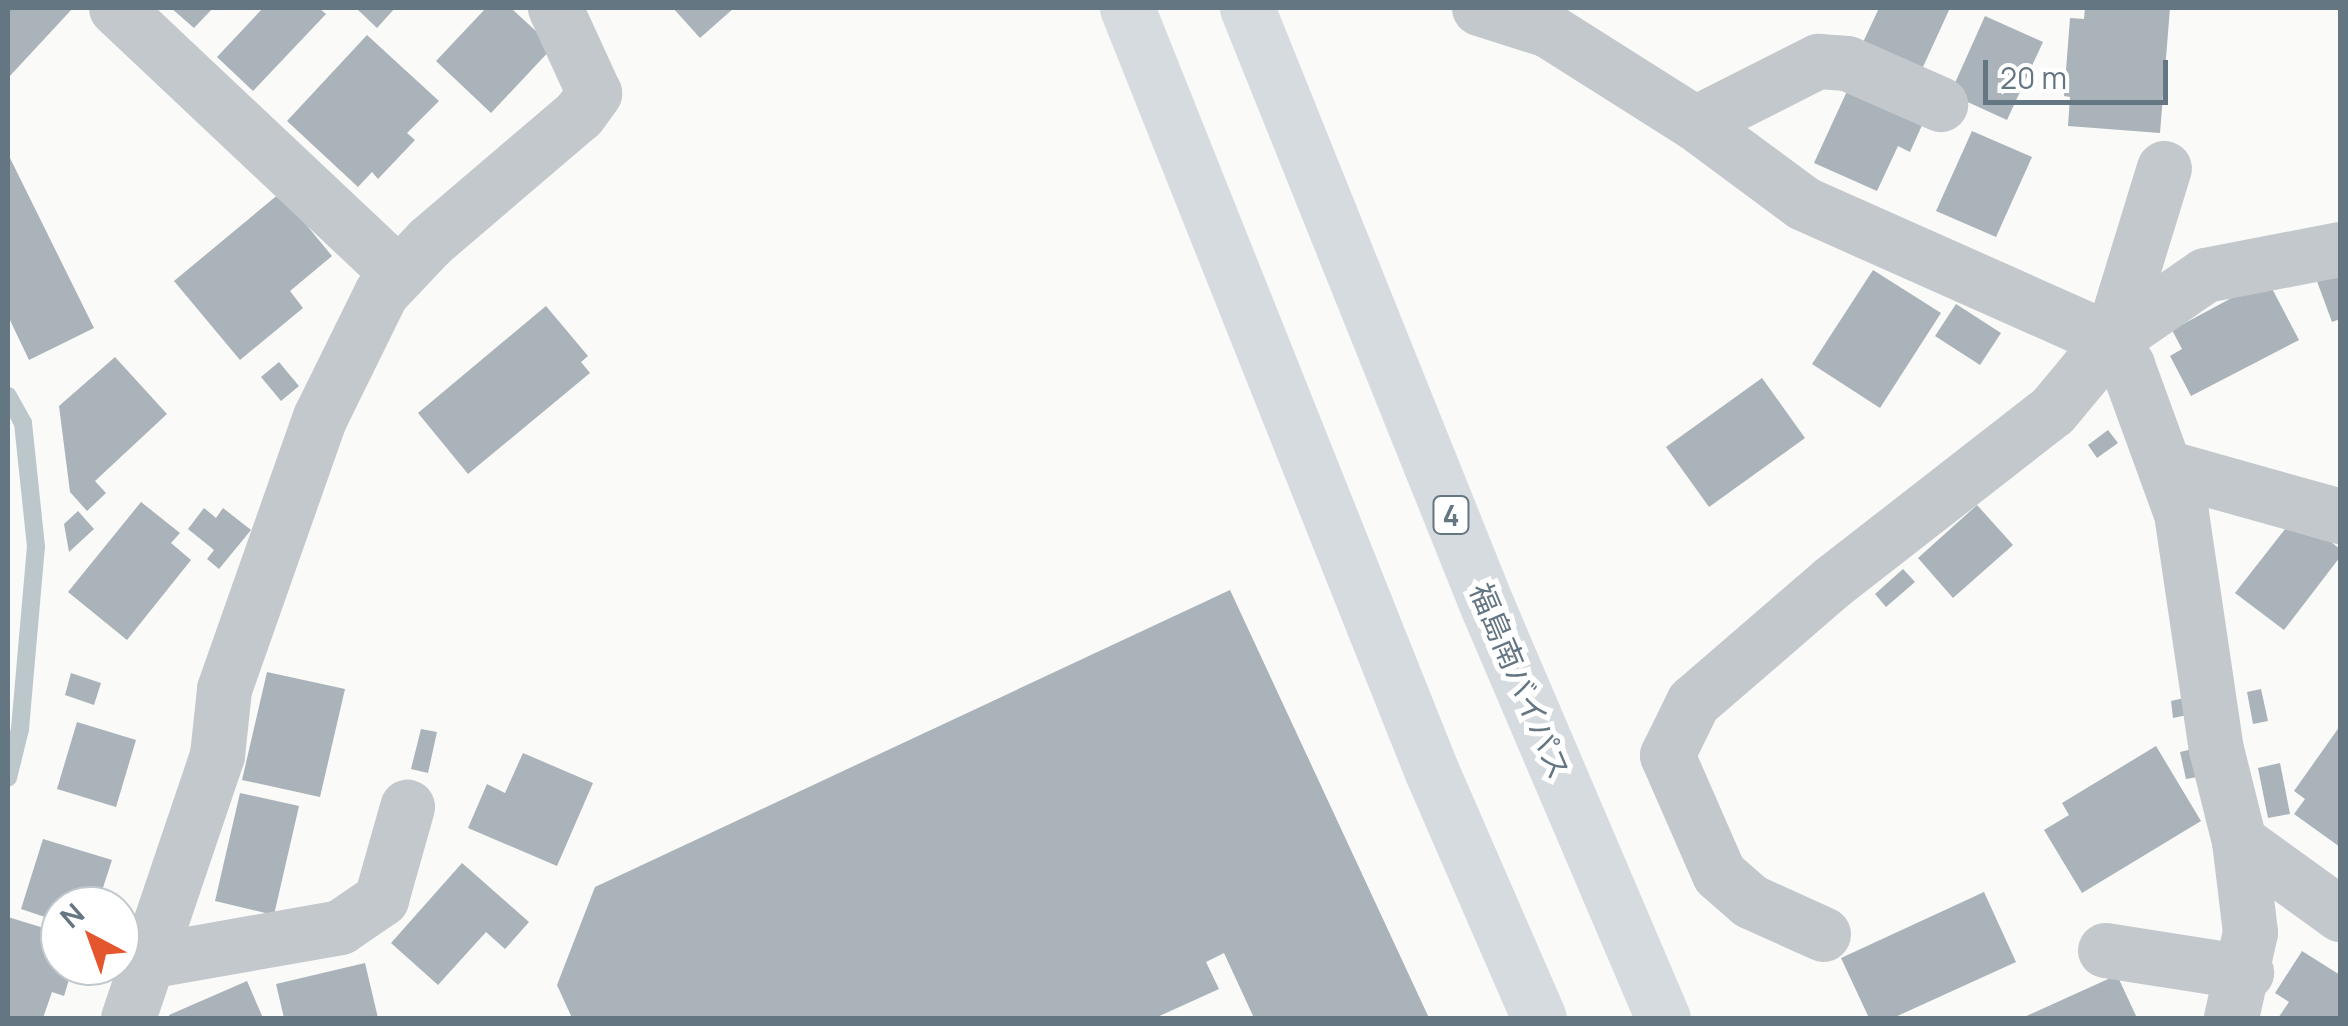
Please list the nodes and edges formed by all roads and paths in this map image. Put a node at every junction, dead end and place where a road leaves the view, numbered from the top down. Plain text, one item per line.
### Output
1 (116, 8) edge
2 (555, 8) edge
3 (1127, 8) edge
4 (1247, 8) edge
5 (1479, 8) edge
6 (1940, 104) dead end
7 (1695, 123) junction
8 (2164, 168) dead end
9 (2340, 249) edge
10 (398, 274) junction
11 (2111, 340) junction
12 (2168, 468) junction
13 (2340, 516) edge
14 (408, 807) dead end
15 (2239, 841) junction
16 (2340, 914) edge
17 (1823, 934) dead end
18 (2104, 950) dead end
19 (148, 961) junction
20 (2239, 995) edge
21 (128, 1018) edge
22 (1539, 1018) edge
23 (1663, 1018) edge

1 - 10 street
2 - 10 street
3 - 22 highway
4 - 23 highway, 福島南バイパス / 4
5 - 7 street
6 - 7 street
7 - 11 street
8 - 11 street
9 - 11 street
10 - 19 street
11 - 12 street
11 - 17 street
12 - 13 street
12 - 15 street
14 - 19 street
15 - 16 street
15 - 20 street
18 - 20 street
19 - 21 street

